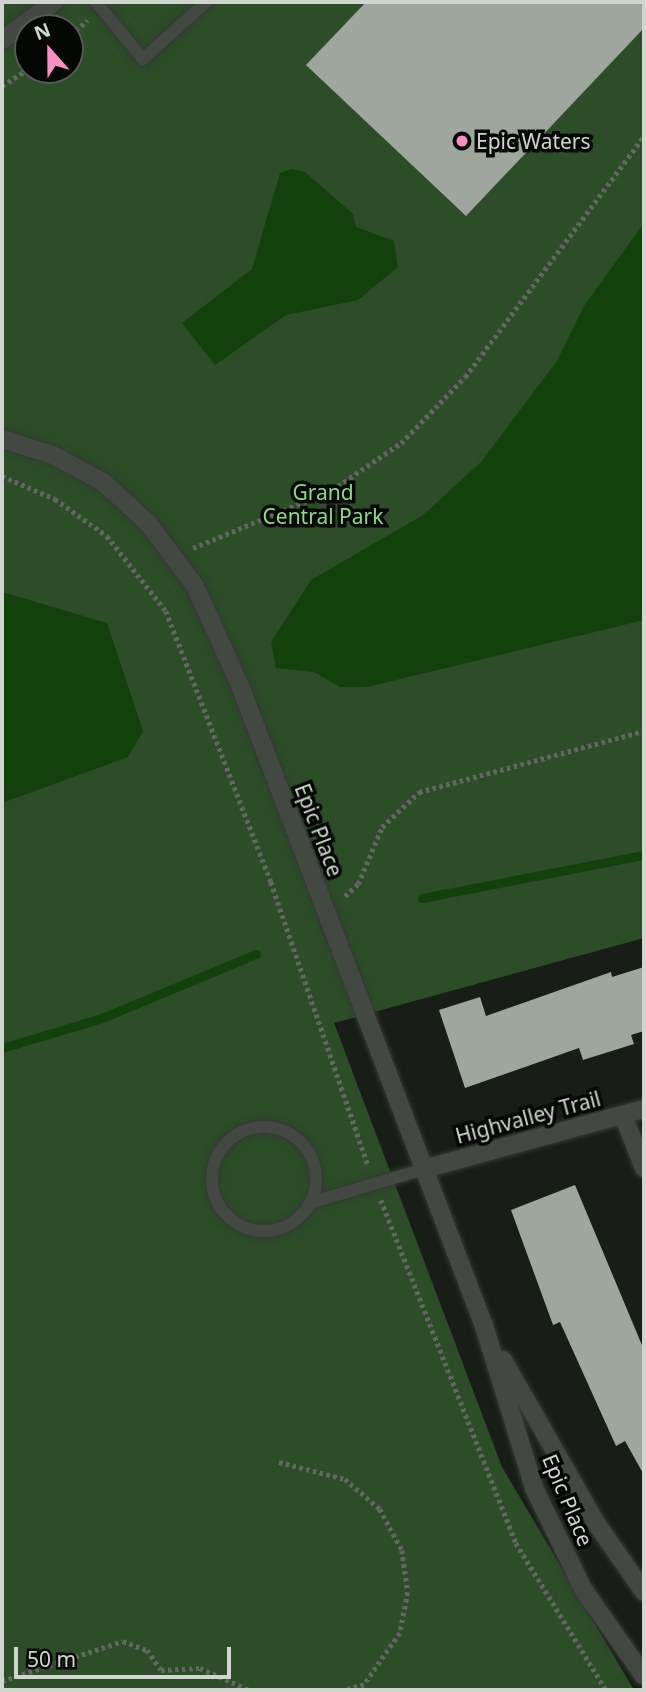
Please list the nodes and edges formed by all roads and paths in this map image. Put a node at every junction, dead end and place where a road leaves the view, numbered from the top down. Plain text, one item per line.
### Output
1 (54, 2) edge
2 (96, 2) edge
3 (206, 2) edge
4 (2, 40) edge
5 (644, 136) edge
6 (2, 439) edge
7 (2, 476) edge
8 (175, 559) junction
9 (145, 578) junction
10 (644, 731) edge
11 (326, 914) junction
12 (644, 1109) edge
13 (623, 1115) junction
14 (644, 1168) edge
15 (424, 1169) junction
16 (376, 1186) junction
17 (310, 1203) junction
18 (484, 1326) junction
19 (279, 1462) dead end
20 (644, 1592) edge
21 (644, 1676) edge
22 (2, 1681) edge
23 (249, 1690) edge
24 (344, 1690) edge
25 (606, 1690) edge

1 - 4 street
2 - 3 lane
5 - 8 path
6 - 8 street, Epic Place
7 - 9 path
8 - 9 path
8 - 11 street, Epic Place
9 - 16 path
10 - 11 path
11 - 15 street, Epic Place
12 - 13 street, Highvalley Trail
13 - 14 street
13 - 15 street, Highvalley Trail
15 - 16 lane
15 - 18 street, Epic Place
16 - 17 lane
16 - 25 path
17 - 17 lane
18 - 20 street, Epic Place
18 - 21 street, Epic Place
19 - 24 path
22 - 23 path

